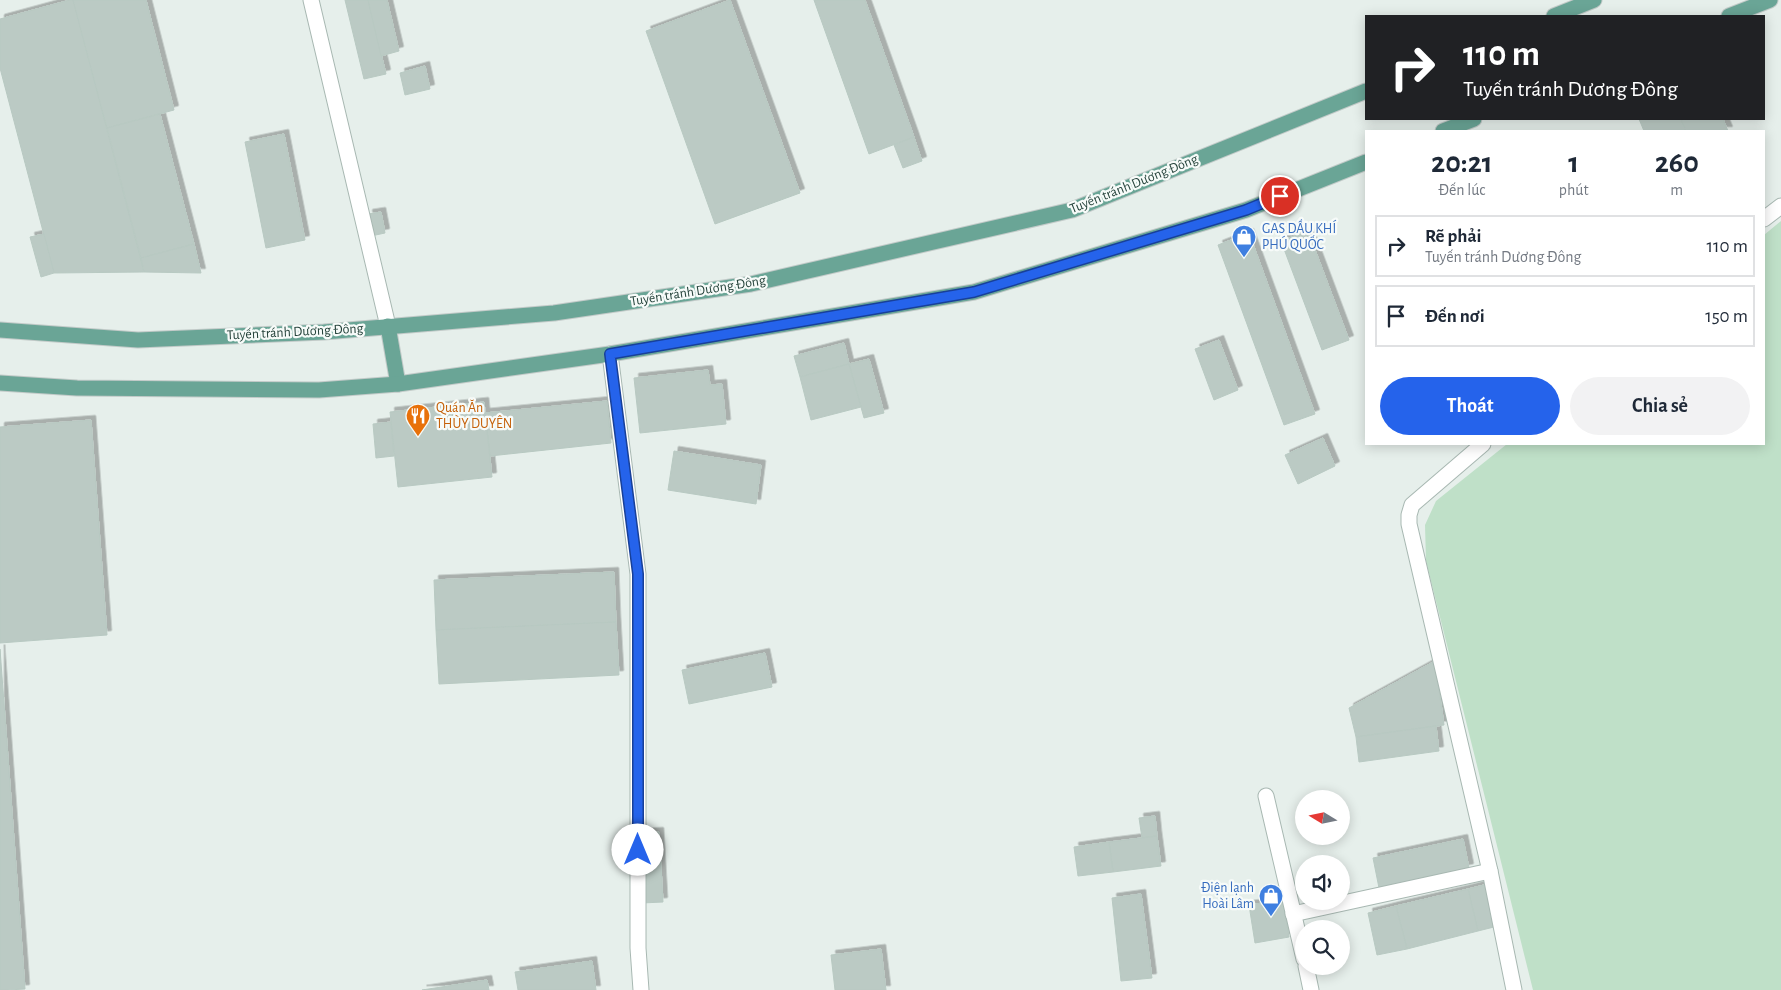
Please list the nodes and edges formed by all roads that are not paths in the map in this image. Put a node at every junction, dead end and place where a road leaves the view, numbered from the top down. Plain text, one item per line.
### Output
1 (311, 0) edge
2 (1594, 0) edge
3 (1770, 0) edge
4 (1556, 15) edge
5 (1732, 15) edge
6 (1365, 91) edge
7 (1471, 120) edge
8 (1446, 130) edge
9 (1365, 162) edge
10 (1781, 206) edge
11 (1765, 218) edge
12 (388, 326) junction
13 (0, 330) edge
14 (610, 354) junction
15 (0, 383) edge
16 (398, 384) junction
17 (1482, 445) edge
18 (1266, 796) dead end
19 (1490, 872) junction
20 (1293, 914) junction
21 (1295, 922) edge
22 (1308, 975) edge
23 (641, 990) edge
24 (1311, 990) edge
25 (1514, 990) edge

1 - 12 street
2 - 4 main road
3 - 5 main road
6 - 12 main road, Tuyến tránh Dương Đông
7 - 8 main road
9 - 14 main road
10 - 11 street
12 - 13 main road, Tuyến tránh Dương Đông
12 - 16 main road
14 - 16 main road
14 - 23 street
15 - 16 main road
17 - 19 street
18 - 20 street
19 - 20 street
19 - 25 street
20 - 21 street
22 - 24 street

